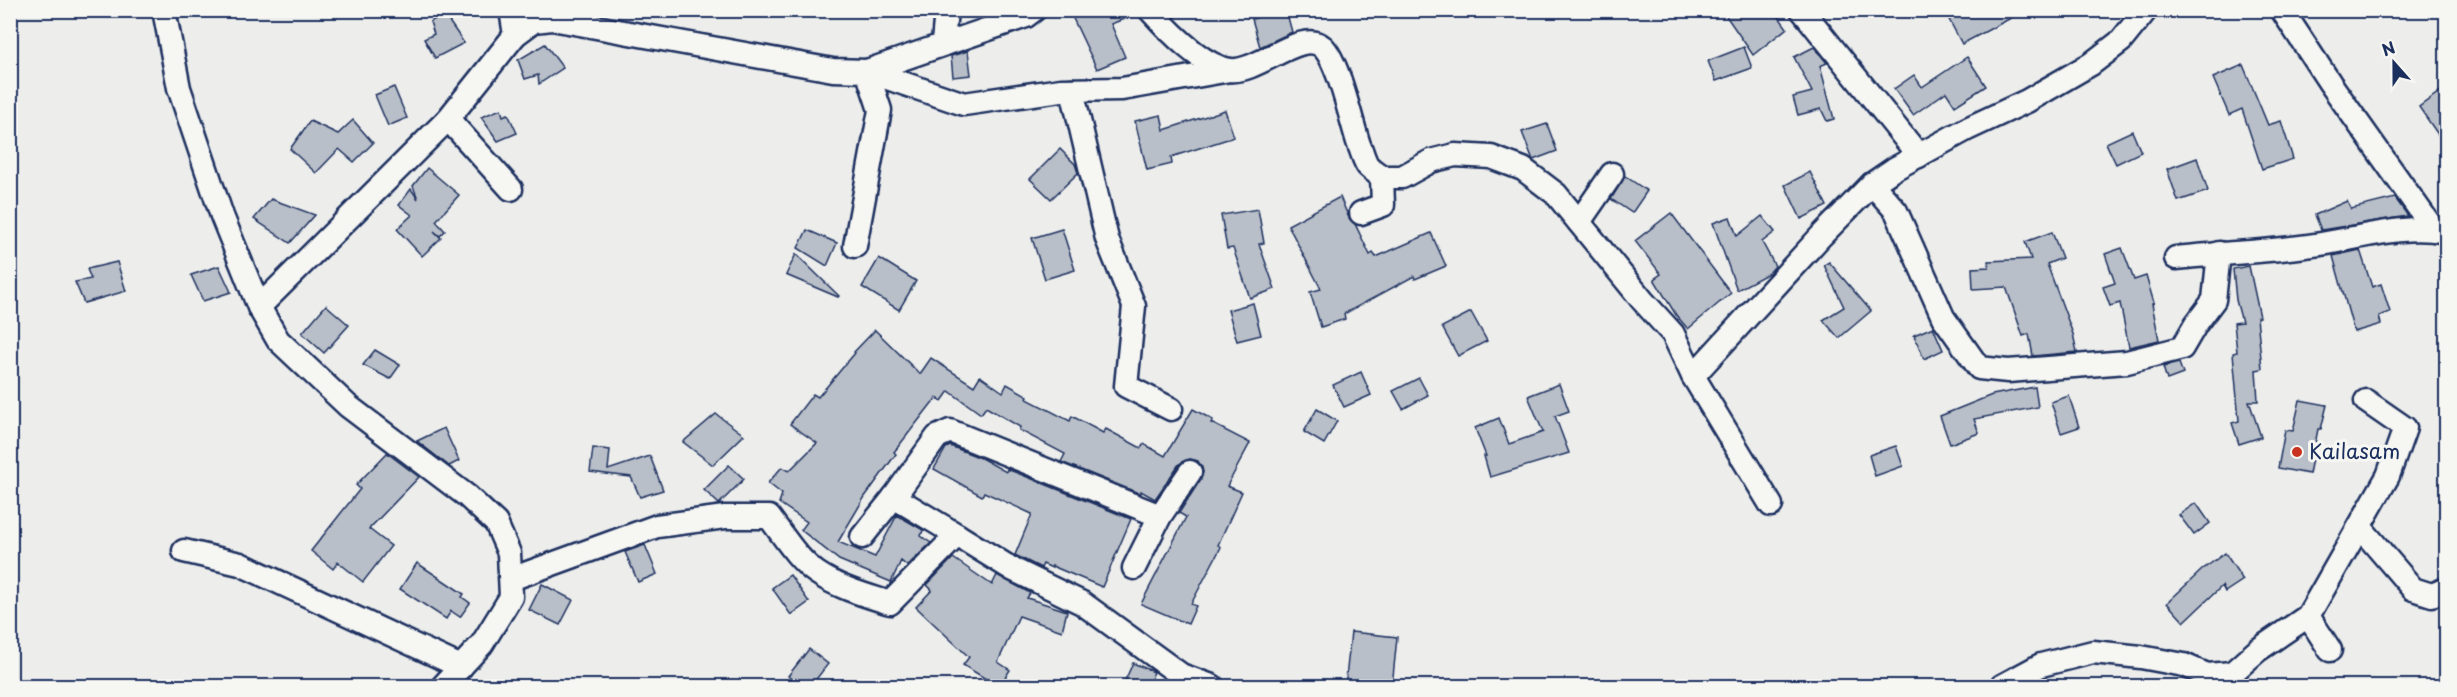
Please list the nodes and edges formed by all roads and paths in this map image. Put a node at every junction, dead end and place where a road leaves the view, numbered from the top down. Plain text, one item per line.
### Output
1 (164, 10) edge
2 (511, 10) edge
3 (946, 10) edge
4 (1034, 10) edge
5 (1150, 10) edge
6 (1802, 10) edge
7 (2146, 10) edge
8 (2282, 10) edge
9 (607, 20) edge
10 (515, 35) junction
11 (943, 43) junction
12 (867, 70) junction
13 (1230, 70) junction
14 (1072, 90) junction
15 (448, 119) junction
16 (1919, 156) junction
17 (1612, 174) dead end
18 (1382, 177) junction
19 (1872, 184) junction
20 (511, 189) dead end
21 (1360, 213) dead end
22 (1580, 222) junction
23 (2440, 231) edge
24 (855, 246) dead end
25 (2219, 253) junction
26 (2176, 258) dead end
27 (259, 308) junction
28 (1693, 376) junction
29 (2366, 401) dead end
30 (1171, 409) dead end
31 (1190, 472) dead end
32 (894, 497) junction
33 (1771, 505) dead end
34 (1160, 516) junction
35 (2360, 527) junction
36 (957, 535) junction
37 (862, 537) dead end
38 (184, 551) dead end
39 (1134, 568) dead end
40 (511, 579) junction
41 (2446, 589) edge
42 (2308, 616) junction
43 (2330, 650) dead end
44 (461, 667) junction
45 (443, 687) edge
46 (1212, 687) edge
47 (2002, 687) edge

1 - 27 street
2 - 10 street
3 - 11 street
4 - 11 street
5 - 13 street
6 - 16 street
7 - 16 street
8 - 23 street
9 - 10 street
9 - 12 street
10 - 15 street
11 - 12 street
12 - 14 street
12 - 24 street
13 - 14 street
13 - 18 street
14 - 30 street
15 - 20 street
15 - 27 street
16 - 19 street
17 - 22 street
18 - 21 street
18 - 22 street
19 - 25 street
19 - 28 street
22 - 28 street
23 - 25 street
25 - 26 street
27 - 40 street
28 - 33 street
29 - 35 street
31 - 34 street
32 - 34 street
32 - 36 street
32 - 37 street
34 - 39 street
35 - 41 street
35 - 42 street
36 - 40 street
36 - 46 street
38 - 44 street
40 - 44 street
42 - 43 street
42 - 47 street
44 - 45 street

